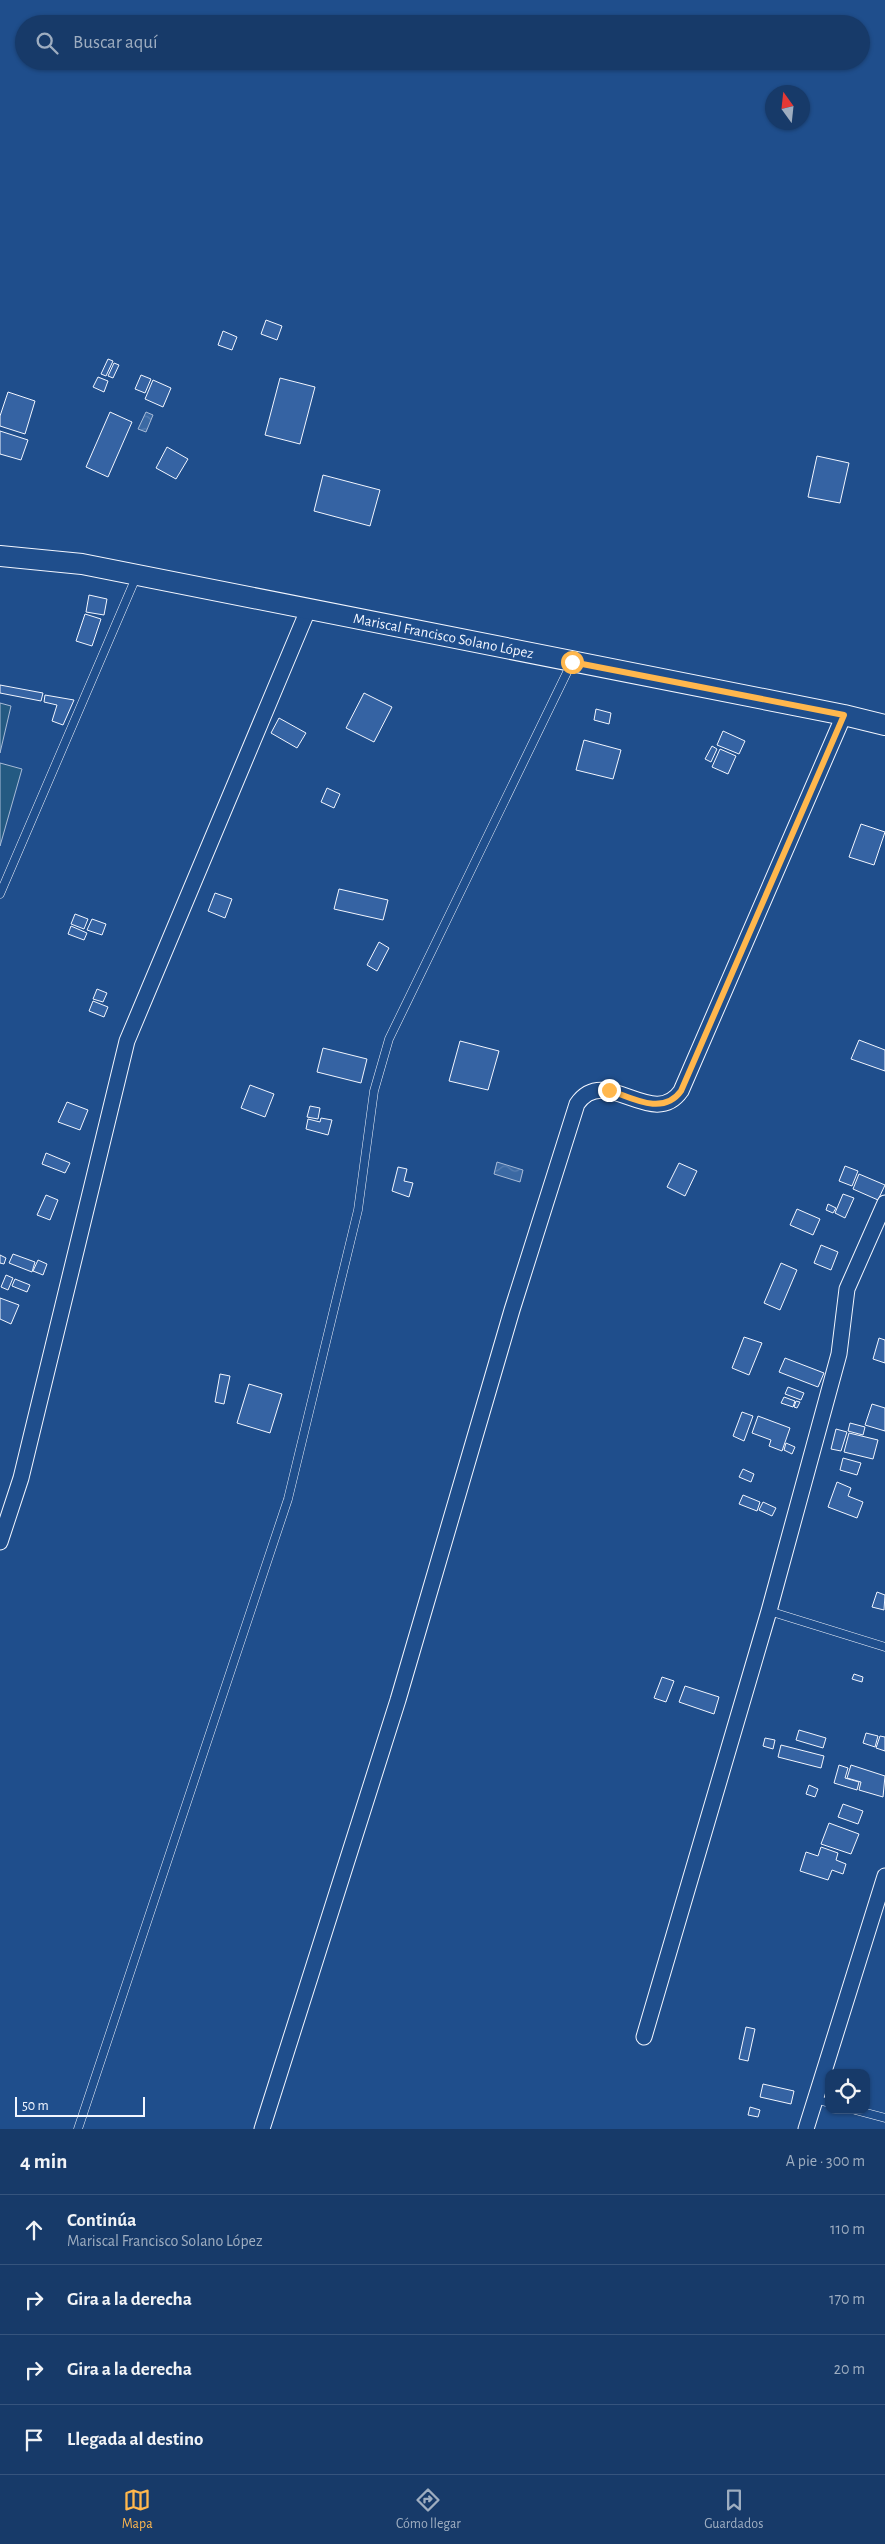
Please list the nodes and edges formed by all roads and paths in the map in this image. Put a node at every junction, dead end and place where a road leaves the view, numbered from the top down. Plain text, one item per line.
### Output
1 (0, 556) edge
2 (137, 575) junction
3 (308, 610) junction
4 (572, 662) junction
5 (844, 715) junction
6 (885, 725) edge
7 (0, 894) edge
8 (885, 1204) edge
9 (0, 1542) edge
10 (769, 1611) junction
11 (885, 1647) edge
12 (885, 1876) edge
13 (644, 2036) dead end
14 (822, 2101) edge
15 (870, 2114) edge
16 (885, 2118) edge
17 (78, 2129) edge
18 (262, 2129) edge
19 (806, 2129) edge

1 - 2 street, Mariscal Francisco Solano López
2 - 3 street, Mariscal Francisco Solano López
2 - 7 lane
3 - 4 street, Mariscal Francisco Solano López
3 - 9 street
4 - 5 street, Mariscal Francisco Solano López
4 - 17 lane
5 - 6 street, Mariscal Francisco Solano López
5 - 18 street
8 - 10 street
10 - 11 lane
10 - 13 street
12 - 14 street
14 - 19 street
15 - 16 lane

